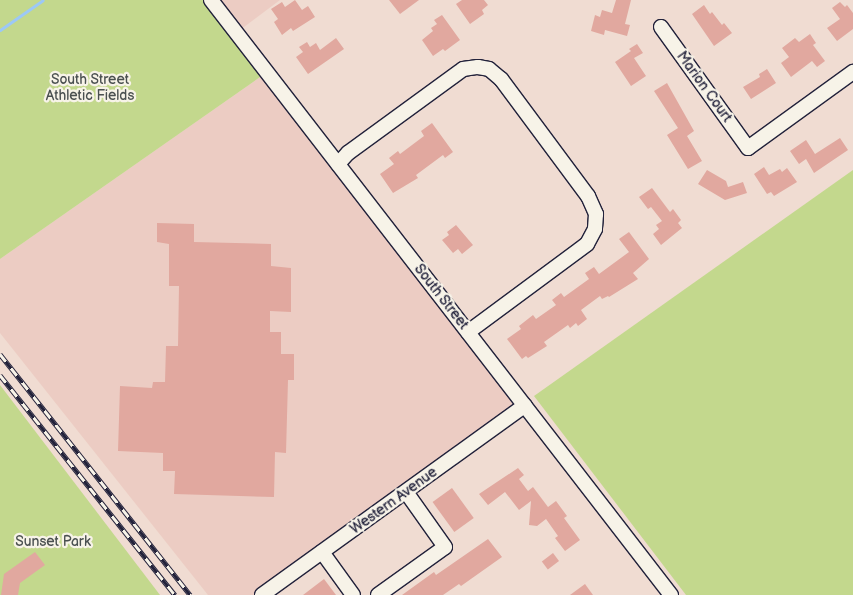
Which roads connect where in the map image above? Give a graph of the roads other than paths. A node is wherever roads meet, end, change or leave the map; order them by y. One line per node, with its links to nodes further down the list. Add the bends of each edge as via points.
1 (211, 0): 4 (street, South Street)
2 (661, 27): 3 (street, Marion Court, via 748,148)
3 (853, 72)
4 (338, 164): 5 (street, South Street); 5 (street, via 348,153 463,69 489,69 501,79 588,196 596,214 595,229 587,244)
5 (468, 332): 6 (street, South Street)
6 (525, 405): 7 (street, Western Avenue); 12 (street, South Street)
7 (406, 492): 8 (street, Western Avenue); 11 (street, via 445,547)
8 (322, 552): 9 (street, Western Avenue); 10 (street)
9 (262, 595)
10 (353, 595)
11 (378, 595)
12 (671, 595)

